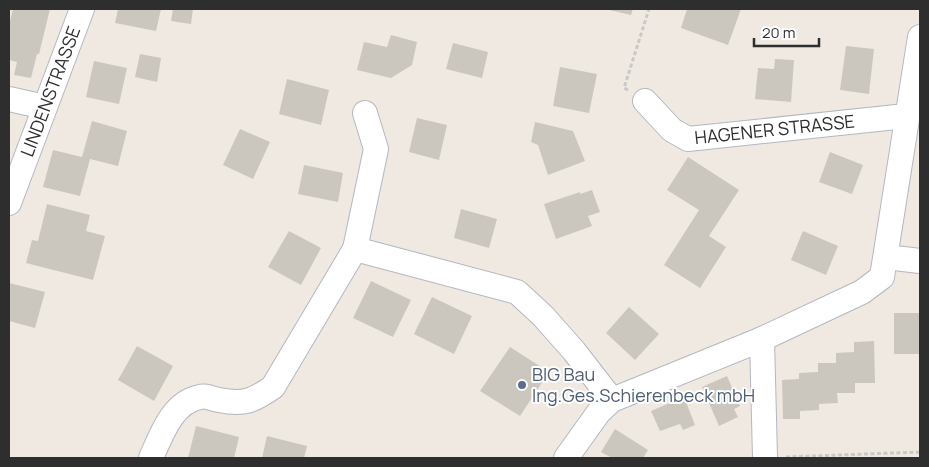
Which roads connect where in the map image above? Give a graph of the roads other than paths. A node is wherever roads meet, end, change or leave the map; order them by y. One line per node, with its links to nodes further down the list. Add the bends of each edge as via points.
1 (82, 9): 5 (street, LINDENSTRASSE)
2 (920, 36): 7 (street)
3 (9, 99): 5 (street)
4 (645, 101): 7 (street, HAGENER STRASSE, via 672,130 688,140)
5 (45, 107): 8 (street, LINDENSTRASSE)
6 (365, 113): 9 (street, via 376,150)
7 (906, 116): 10 (street)
8 (9, 203)
9 (354, 249): 13 (street, via 517,292 568,344); 14 (street, via 273,387 255,400 231,402 201,396 183,404 168,423)
10 (886, 257): 11 (street); 12 (street, via 882,276 862,292)
11 (920, 261)
12 (762, 339): 13 (street); 16 (street)
13 (612, 400): 15 (street, via 599,412)
14 (151, 458)
15 (566, 458)
16 (765, 458)

